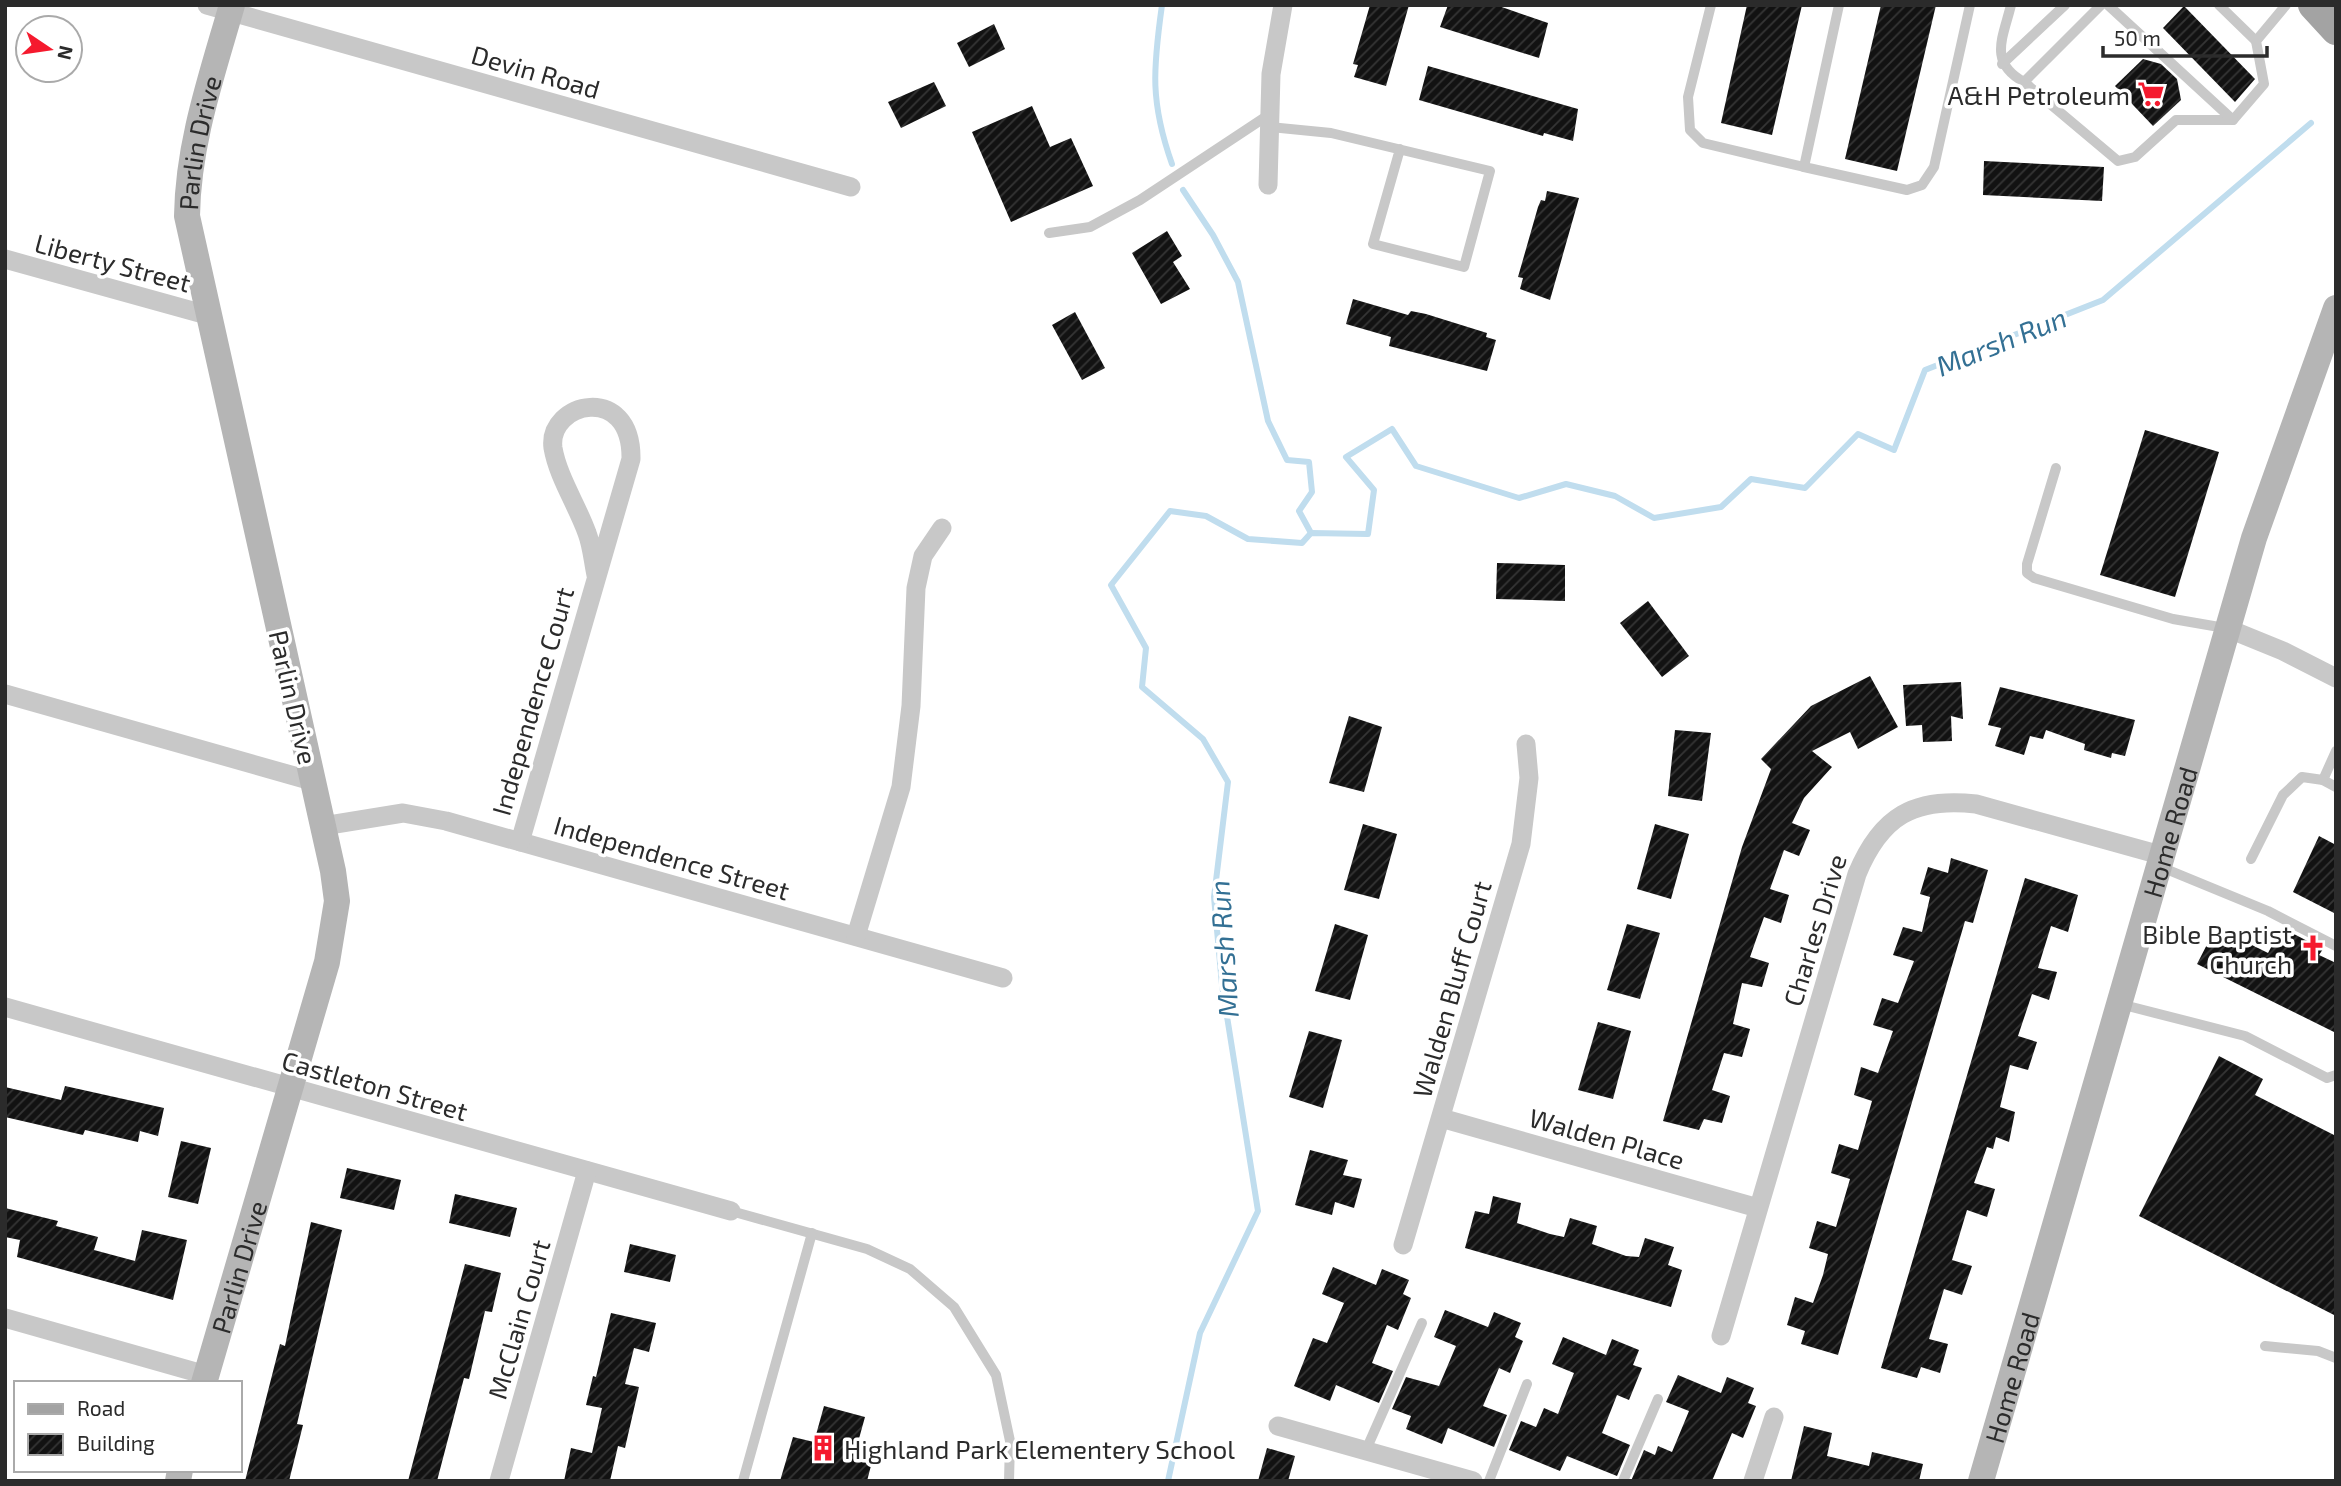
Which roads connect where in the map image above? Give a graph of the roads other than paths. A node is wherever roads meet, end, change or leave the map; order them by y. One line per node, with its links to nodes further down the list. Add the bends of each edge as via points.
1 (1283, 5): 18 (street, via 1271,74)
2 (1711, 5): 20 (lane, via 1689,97 1690,130 1703,143)
3 (1839, 5): 20 (lane)
4 (1970, 5): 20 (lane, via 1934,167 1922,185 1907,190)
5 (2011, 5): 15 (lane, via 2000,50)
6 (2066, 5): 15 (lane)
7 (2101, 5): 16 (lane)
8 (2108, 5): 17 (lane)
9 (2219, 5): 14 (lane)
10 (2286, 5): 14 (lane)
11 (2313, 5): 13 (main road)
12 (223, 7): 22 (street, Devin Road); 26 (street, Parlin Drive, via 188,178 187,216)
13 (2336, 30)
14 (2256, 41): 17 (lane, via 2264,84)
15 (2002, 64): 16 (lane)
16 (2024, 82): 17 (lane, via 2118,161 2135,157 2176,120)
17 (2232, 120)
18 (1270, 121): 19 (lane); 21 (street); 23 (lane, via 1090,227)
19 (1400, 149): 19 (lane, via 1490,171 1464,267 1373,244)
20 (1804, 167)
21 (1268, 185)
22 (851, 187)
23 (1049, 233)
24 (5, 260): 26 (street, Liberty Street)
25 (2336, 308): 30 (street, Home Road, via 2254,538)
26 (207, 315): 36 (street, Parlin Drive)
27 (2056, 468): 30 (lane, via 2027,573 2173,619)
28 (942, 528): 42 (street, via 923,556 916,588 911,706 901,787)
29 (596, 575): 29 (street, Independence Court, via 631,459 631,439 625,423 612,411 593,407 574,411 558,423 553,446 588,535); 39 (street, Independence Court)
30 (2229, 629): 31 (street); 41 (street, Home Road)
31 (2336, 678)
32 (5, 694): 36 (street)
33 (1526, 744): 49 (street, Walden Bluff Court, via 1529,778 1521,844)
34 (2336, 751): 35 (lane)
35 (2323, 780): 37 (lane); 40 (lane, via 2302,777 2290,785)
36 (313, 781): 38 (street, Parlin Drive)
37 (2336, 787)
38 (323, 826): 39 (street, Independence Street, via 403,813); 48 (street, Parlin Drive, via 337,901 335,929)
39 (520, 842): 42 (street, Independence Street)
40 (2251, 859)
41 (2162, 861): 43 (lane); 45 (street, Home Road); 51 (street, Charles Drive, via 1976,804 1952,801 1925,803 1881,829 1857,874)
42 (856, 936): 44 (street, Independence Street)
43 (2336, 946)
44 (1003, 978)
45 (2119, 1004): 47 (lane, via 2245,1036 2327,1078); 74 (street, Home Road)
46 (5, 1007): 48 (street, Castleton Street)
47 (2336, 1075)
48 (289, 1088): 50 (street, Castleton Street); 60 (street, Parlin Drive)
49 (1441, 1118): 51 (street, Walden Place); 54 (street, Walden Bluff Court)
50 (587, 1171): 52 (street, Castleton Street); 67 (street, McClain Court)
51 (1758, 1208): 57 (street, Charles Drive)
52 (731, 1211): 53 (lane)
53 (812, 1233): 68 (lane); 69 (lane, via 867,1249 910,1269 954,1307 996,1375 1010,1441)
54 (1403, 1245)
55 (5, 1318): 60 (street)
56 (1422, 1323): 65 (lane)
57 (1721, 1336)
58 (2265, 1346): 59 (lane)
59 (2336, 1357)
60 (205, 1379)
61 (1527, 1384): 71 (lane)
62 (1658, 1399): 72 (lane)
63 (1774, 1417): 73 (street)
64 (1278, 1426): 65 (street)
65 (1366, 1450): 66 (street)
66 (1404, 1471): 70 (street)
67 (499, 1481)
68 (743, 1481)
69 (1009, 1481)
70 (1473, 1481)
71 (1489, 1481)
72 (1623, 1481)
73 (1753, 1481)
74 (1981, 1481)

